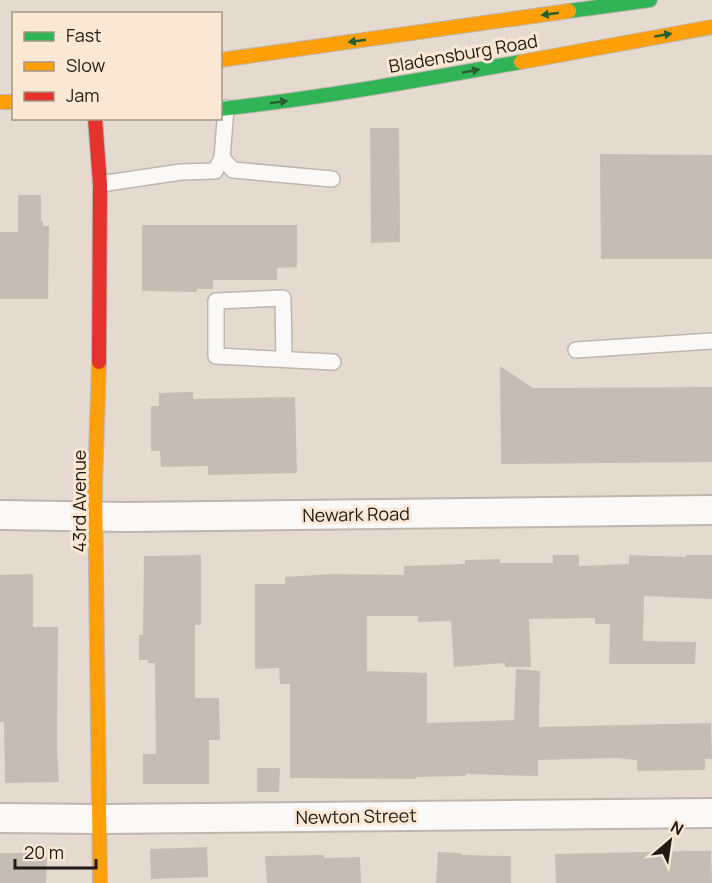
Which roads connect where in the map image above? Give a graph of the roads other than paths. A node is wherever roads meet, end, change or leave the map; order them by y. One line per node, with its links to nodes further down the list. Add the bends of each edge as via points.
1 (650, 0): 3 (main road, Bladensburg Road, one-way to 3)
2 (712, 27): 4 (main road, Bladensburg Road, one-way to 2, via 387,86)
3 (222, 60)
4 (223, 108): 6 (lane)
5 (95, 120): 8 (main road, 43rd Avenue)
6 (222, 158): 7 (lane, via 232,170); 8 (lane, via 215,171)
7 (332, 179)
8 (100, 184): 15 (main road, 43rd Avenue)
9 (712, 341): 10 (lane)
10 (576, 350)
11 (284, 359): 11 (lane, via 216,356 216,301 283,298); 12 (lane)
12 (333, 362)
13 (712, 510): 15 (street, Newark Road)
14 (0, 515): 15 (street, Newark Road)
15 (97, 517): 18 (main road, 43rd Avenue)
16 (712, 813): 18 (street, Newton Street)
17 (0, 818): 18 (street, Newton Street)
18 (100, 819): 19 (main road, 43rd Avenue)
19 (100, 883)

